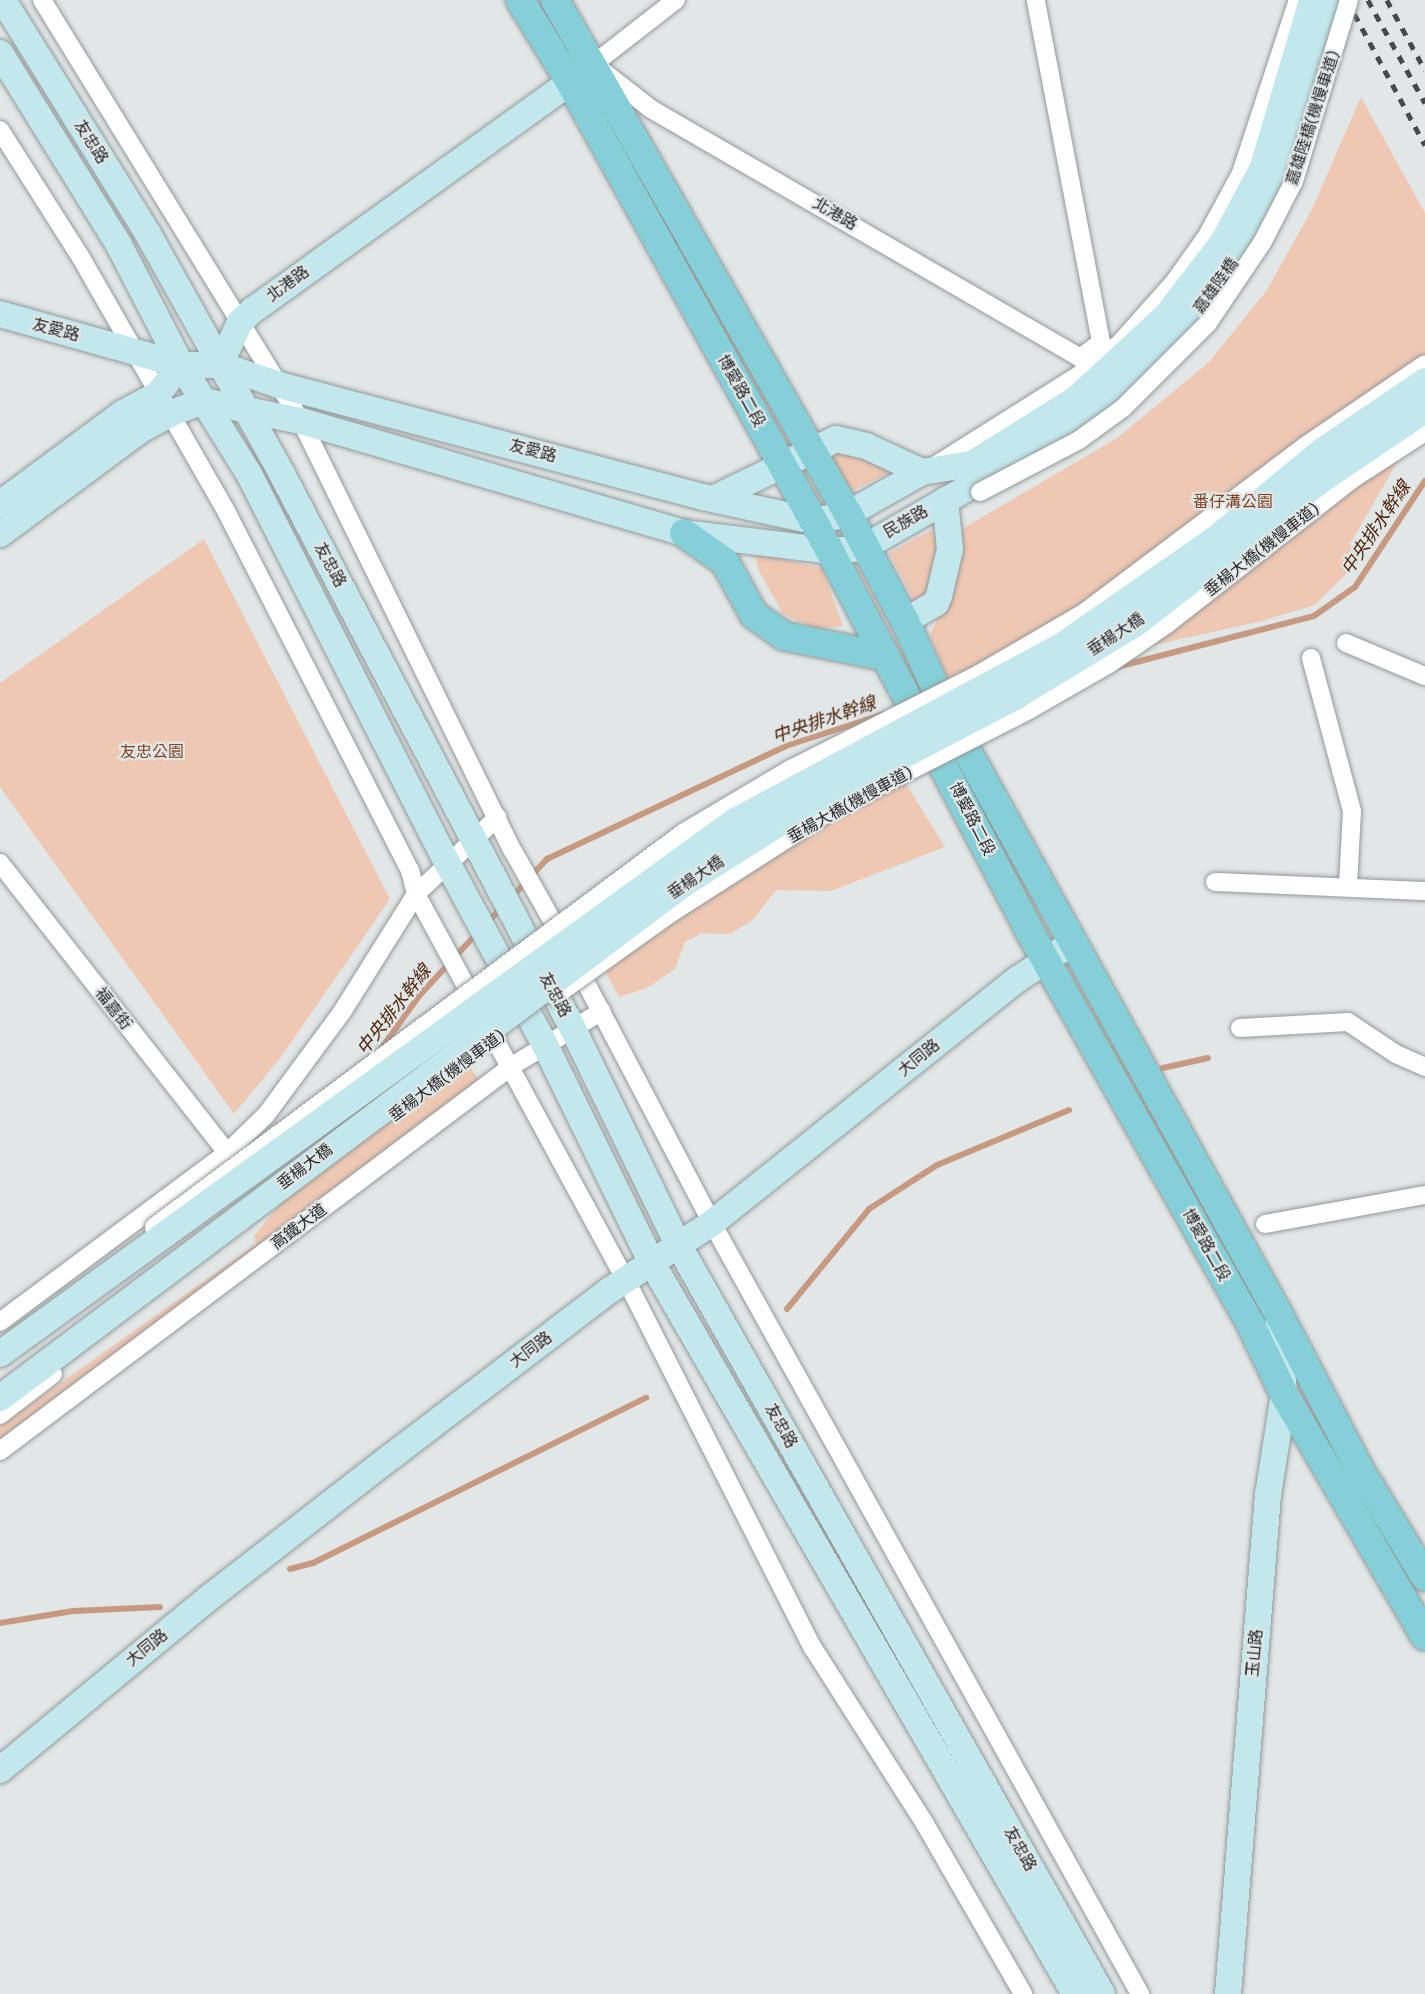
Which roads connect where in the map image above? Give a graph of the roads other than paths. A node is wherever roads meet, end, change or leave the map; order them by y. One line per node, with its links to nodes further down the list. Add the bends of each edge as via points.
1 (3, 0): 20 (street, 友忠路, via 148,234)
2 (42, 0): 16 (street, 友忠路)
3 (520, 0): 13 (main road, 博愛路二段)
4 (555, 0): 12 (main road, 博愛路二段)
5 (676, 0): 12 (street, 北港路)
6 (1036, 0): 12 (street, 北港路, via 1101,342 1080,358 651,109)
7 (1298, 0): 32 (street, via 1241,173 1207,236 1175,281 1120,343)
8 (1312, 0): 32 (street, 嘉雄陸橋, via 1263,167 1242,210 1202,273 1167,315 1103,378)
9 (1334, 0): 32 (street, 嘉雄陸橋, via 1274,188 1240,252 1212,293 1126,388 1077,425)
10 (1349, 0): 32 (street, 嘉雄陸橋(機慢車道), bridge, via 1294,181 1262,243 1208,323 1123,408 1079,440)
11 (0, 53): 19 (street, 友忠路, via 119,245)
12 (594, 64): 13 (street, 北港路); 29 (main road, 博愛路二段)
13 (570, 82): 16 (street, 北港路); 30 (main road, 博愛路二段)
14 (0, 130): 17 (street, via 80,256)
15 (0, 314): 17 (street, 友愛路)
16 (240, 322): 20 (street, 北港路); 22 (street, 友忠路)
17 (131, 349): 19 (street, 友愛路); 24 (street)
18 (1425, 364): 73 (street, bridge, via 1305,446 1085,612 978,674 791,769 683,833)
19 (182, 365): 20 (street); 23 (street, 友忠路); 24 (street)
20 (220, 365): 22 (street, 友愛路); 25 (street, 友忠路)
21 (1425, 381): 74 (street, 垂楊大橋, bridge, via 1322,451 1214,540 1060,647 735,821)
22 (279, 385): 27 (street, 友忠路); 33 (street, 友愛路)
23 (204, 401): 24 (street); 25 (street); 51 (street, 友忠路, via 253,481)
24 (164, 404): 35 (street, via 123,413); 39 (street, via 139,431); 55 (street, via 227,513 410,870)
25 (242, 406): 27 (street); 49 (street, 友忠路, via 283,476)
26 (1425, 410): 76 (street, 垂楊大橋, bridge, via 1320,481 1125,630 1015,697 806,807 685,883)
27 (301, 421): 38 (street); 48 (street, 友忠路)
28 (1425, 432): 77 (street, 垂楊大橋(機慢車道), bridge, via 1351,480 1167,624 1109,664 1029,710 829,812 668,915 513,1026)
29 (810, 450): 30 (street); 31 (street, via 836,439 866,446); 36 (main road, 博愛路二段)
30 (782, 464): 33 (street); 37 (main road, 博愛路二段)
31 (922, 472): 32 (street); 36 (street)
32 (973, 473): 34 (street, 民族路)
33 (713, 499): 37 (street, 友愛路)
34 (945, 500): 40 (street, 民族路); 42 (street, via 950,549 939,596 936,603)
35 (0, 504)
36 (848, 514): 37 (street, 友愛路); 40 (main road, 博愛路二段)
37 (813, 521): 41 (main road, 博愛路二段)
38 (684, 533): 41 (street); 44 (main road, via 724,562 754,615 784,636)
39 (0, 534)
40 (863, 548): 41 (street, 民族路); 42 (main road, 博愛路二段)
41 (830, 551): 44 (main road, 博愛路二段)
42 (905, 621): 47 (main road, 博愛路二段, bridge, via 934,687)
43 (1346, 644): 46 (street)
44 (882, 656): 47 (main road, 博愛路二段, bridge, via 904,692)
45 (1311, 658): 53 (street, via 1352,811)
46 (1425, 676)
47 (939, 725): 56 (main road, 博愛路二段); 57 (main road, 博愛路二段)
48 (498, 817): 49 (street); 58 (street, 友忠路)
49 (476, 842): 51 (street); 59 (street, 友忠路)
50 (0, 863): 64 (street, 福嘉街)
51 (448, 864): 55 (street); 61 (street, 友忠路)
52 (1215, 882): 53 (street)
53 (1348, 886): 54 (street)
54 (1425, 891)
55 (416, 894): 62 (street); 64 (street, via 342,1012 266,1115)
56 (1072, 943): 57 (street, 大同路); 71 (main road, 博愛路二段)
57 (1047, 959): 66 (street, 大同路); 75 (main road, 博愛路二段, via 1252,1328)
58 (602, 1011): 59 (street, 高鐵大道); 66 (street, 友忠路)
59 (572, 1027): 61 (street, 高鐵大道); 68 (street, 友忠路)
60 (1240, 1028): 63 (street, via 1348,1022 1396,1054)
61 (545, 1045): 62 (street, 高鐵大道); 69 (street, 友忠路)
62 (512, 1065): 70 (street, via 521,1092); 78 (street, 高鐵大道)
63 (1425, 1067)
64 (227, 1153): 72 (street)
65 (1425, 1195): 67 (street)
66 (712, 1223): 68 (street, 大同路); 85 (street, 友忠路)
67 (1265, 1224)
68 (679, 1246): 69 (street, 大同路); 84 (street, 友忠路)
69 (653, 1265): 70 (street, 大同路); 83 (street, 友忠路)
70 (626, 1280): 81 (street, 大同路, via 228,1583); 82 (street, via 813,1648 925,1824)
71 (1278, 1313): 75 (street, 玉山路); 79 (main road, 博愛路二段, via 1360,1470)
72 (0, 1322)
73 (0, 1340)
74 (0, 1354)
75 (1284, 1394): 80 (main road, 博愛路二段); 86 (street, 玉山路, via 1268,1495)
76 (0, 1398)
77 (0, 1415)
78 (0, 1451)
79 (1425, 1577)
80 (1425, 1636)
81 (0, 1770)
82 (1023, 1994)
83 (1075, 1994)
84 (1102, 1994)
85 (1140, 1994)
86 (1228, 1994)

